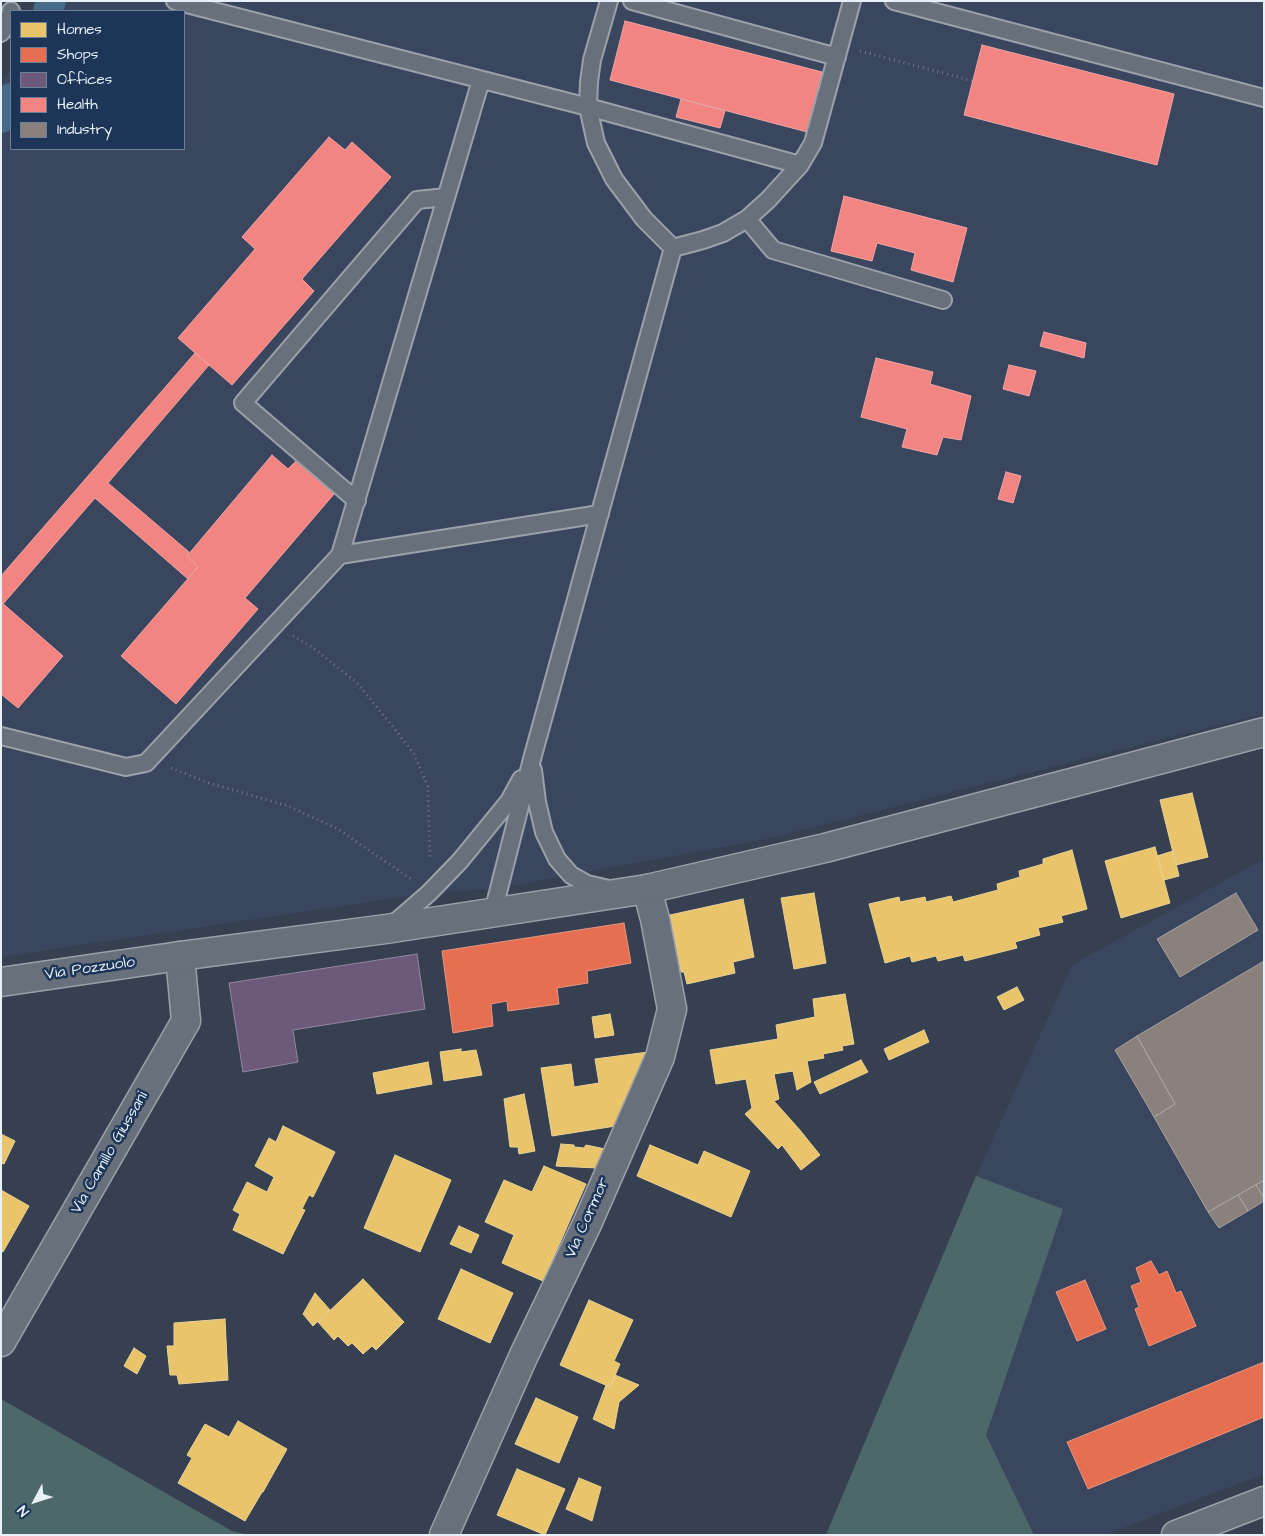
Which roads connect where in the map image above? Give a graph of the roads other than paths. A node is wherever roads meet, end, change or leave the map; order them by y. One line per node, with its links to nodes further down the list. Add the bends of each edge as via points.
1 (175, 1): 9 (lane)
2 (610, 1): 11 (lane, via 592,60)
3 (632, 1): 8 (lane)
4 (852, 1): 8 (lane)
5 (894, 1): 10 (lane)
6 (10, 15): 7 (lane)
7 (1, 32)
8 (838, 52): 12 (lane, via 813,142)
9 (481, 80): 11 (lane); 13 (lane)
10 (1264, 98)
11 (588, 107): 12 (lane); 15 (lane, via 596,143 614,179 644,219)
12 (800, 165): 14 (lane)
13 (446, 197): 17 (lane); 17 (lane, via 417,200 243,403)
14 (747, 219): 15 (lane, via 723,233); 16 (lane, via 773,250)
15 (673, 248): 18 (lane)
16 (943, 300)
17 (357, 501): 19 (lane)
18 (600, 514): 19 (lane); 22 (lane)
19 (340, 555): 21 (lane, via 146,763 126,767)
20 (1264, 732): 23 (main road, Via Pozzuolo, via 824,848)
21 (1, 736)
22 (532, 759): 23 (lane, via 544,832 557,859 571,875 587,884 608,889); 24 (lane); 25 (lane, via 509,801 488,829 429,893)
23 (647, 889): 24 (main road, Via Pozzuolo); 30 (main road, Via Cormor, via 672,1009 660,1057)
24 (493, 912): 25 (main road, Via Pozzuolo)
25 (386, 930): 26 (main road, Via Pozzuolo)
26 (180, 956): 27 (main road, Via Pozzuolo); 28 (main road, Via Camillo Giussani, via 186,1021)
27 (1, 982)
28 (1, 1342)
29 (1264, 1501): 31 (main road)
30 (444, 1535)
31 (1176, 1535)

